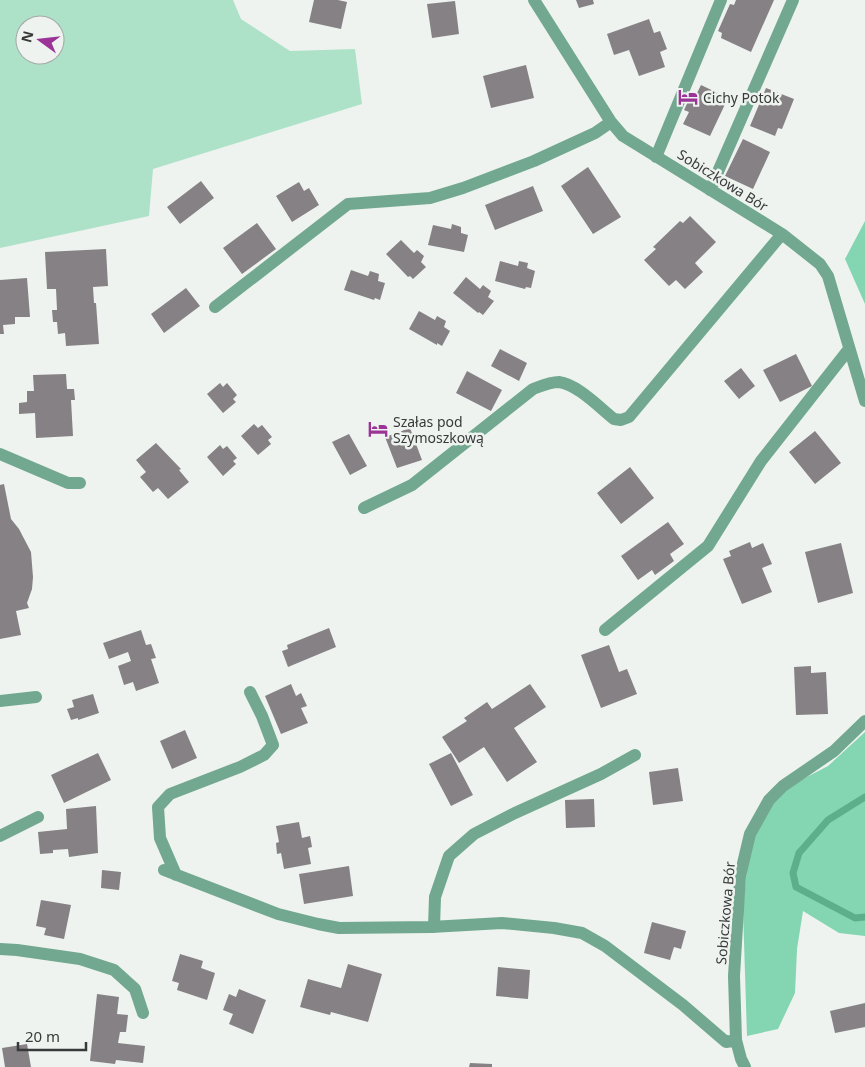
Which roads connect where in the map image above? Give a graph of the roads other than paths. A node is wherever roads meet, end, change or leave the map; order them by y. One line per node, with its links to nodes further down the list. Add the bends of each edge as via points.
1 (534, 0): 4 (street, Sobiczkowa Bór)
2 (721, 0): 5 (street)
3 (793, 0): 6 (street)
4 (611, 122): 5 (street, Sobiczkowa Bór, via 623,136); 8 (street, via 543,157 463,188 430,198 348,204)
5 (656, 157): 6 (street, Sobiczkowa Bór)
6 (710, 190): 7 (street, Sobiczkowa Bór)
7 (782, 234): 9 (street, Sobiczkowa Bór, via 820,264 828,276); 13 (street, via 629,417 614,419 574,388 560,382 544,384 533,389 412,485)
8 (215, 307)
9 (849, 349): 10 (street, Sobiczkowa Bór); 14 (street, via 761,461 708,546)
10 (865, 401)
11 (0, 454): 12 (street, via 68,483)
12 (80, 483)
13 (364, 508)
14 (605, 630)
15 (250, 692): 22 (street, via 273,745 264,755 240,767 170,794 158,807 160,838 170,873 278,914 318,924 358,929)
16 (36, 698): 17 (street)
17 (0, 701)
18 (865, 721): 25 (street, Sobiczkowa Bór, via 834,751 782,786 769,800 750,834 740,876 734,976)
19 (635, 755): 22 (street, via 474,834 449,856 435,897)
20 (38, 817): 21 (street)
21 (0, 836)
22 (434, 927): 25 (street, via 502,923 582,933 605,946 683,1005 726,1042)
23 (0, 949): 24 (street, via 80,959 114,970 134,989)
24 (144, 1013)
25 (736, 1040): 26 (street, Sobiczkowa Bór)
26 (745, 1067)

